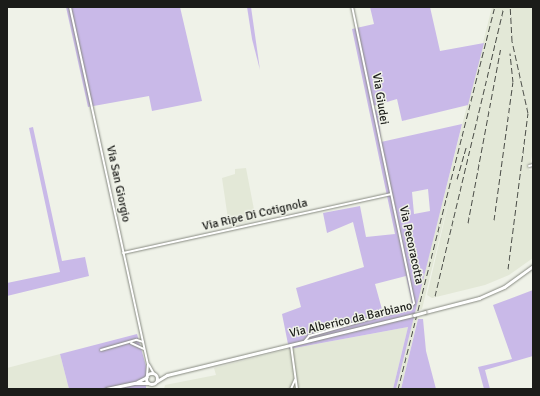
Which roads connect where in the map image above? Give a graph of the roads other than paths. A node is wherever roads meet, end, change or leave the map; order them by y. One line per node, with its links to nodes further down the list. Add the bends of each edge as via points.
1 (70, 7): 6 (street, Via San Giorgio)
2 (352, 7): 5 (street, Via Giudei)
3 (533, 165): 4 (street)
4 (529, 166)
5 (391, 194): 6 (street, Via Ripe Di Cotignola); 10 (street, Via Pecoracotta, via 413,306 309,336)
6 (123, 253): 8 (street, Via San Giorgio)
7 (533, 266): 10 (main road, Via Alberico da Barbiano, bridge, via 520,277 485,295)
8 (142, 334): 9 (street); 11 (street, Via San Giorgio)
9 (137, 340): 11 (street); 12 (street)
10 (305, 341): 13 (main road, Via Alberico da Barbiano)
11 (143, 342): 14 (street); 16 (street, Via San Giorgio)
12 (130, 343): 14 (street); 15 (street)
13 (290, 344): 19 (main road, Via Alberico da Barbiano); 21 (street)
14 (139, 345): 16 (street)
15 (102, 350)
16 (145, 350): 17 (street, Via San Giorgio)
17 (148, 364): 18 (street, Via San Giorgio); 20 (street, Via San Giorgio)
18 (155, 374): 19 (main road, Via Alberico da Barbiano); 20 (main road, Via Alberico da Barbiano); 22 (main road)
19 (167, 375): 22 (main road, Via Alberico da Barbiano)
20 (147, 377): 23 (main road, Via Alberico da Barbiano); 24 (main road)
21 (296, 379): 28 (street); 29 (street)
22 (157, 382): 24 (main road, Via Alberico da Barbiano); 27 (main road)
23 (135, 383): 24 (main road, Via Alberico da Barbiano); 25 (main road)
24 (149, 384): 26 (main road)
25 (106, 389)
26 (152, 389)
27 (156, 389)
28 (291, 389)
29 (297, 389)

